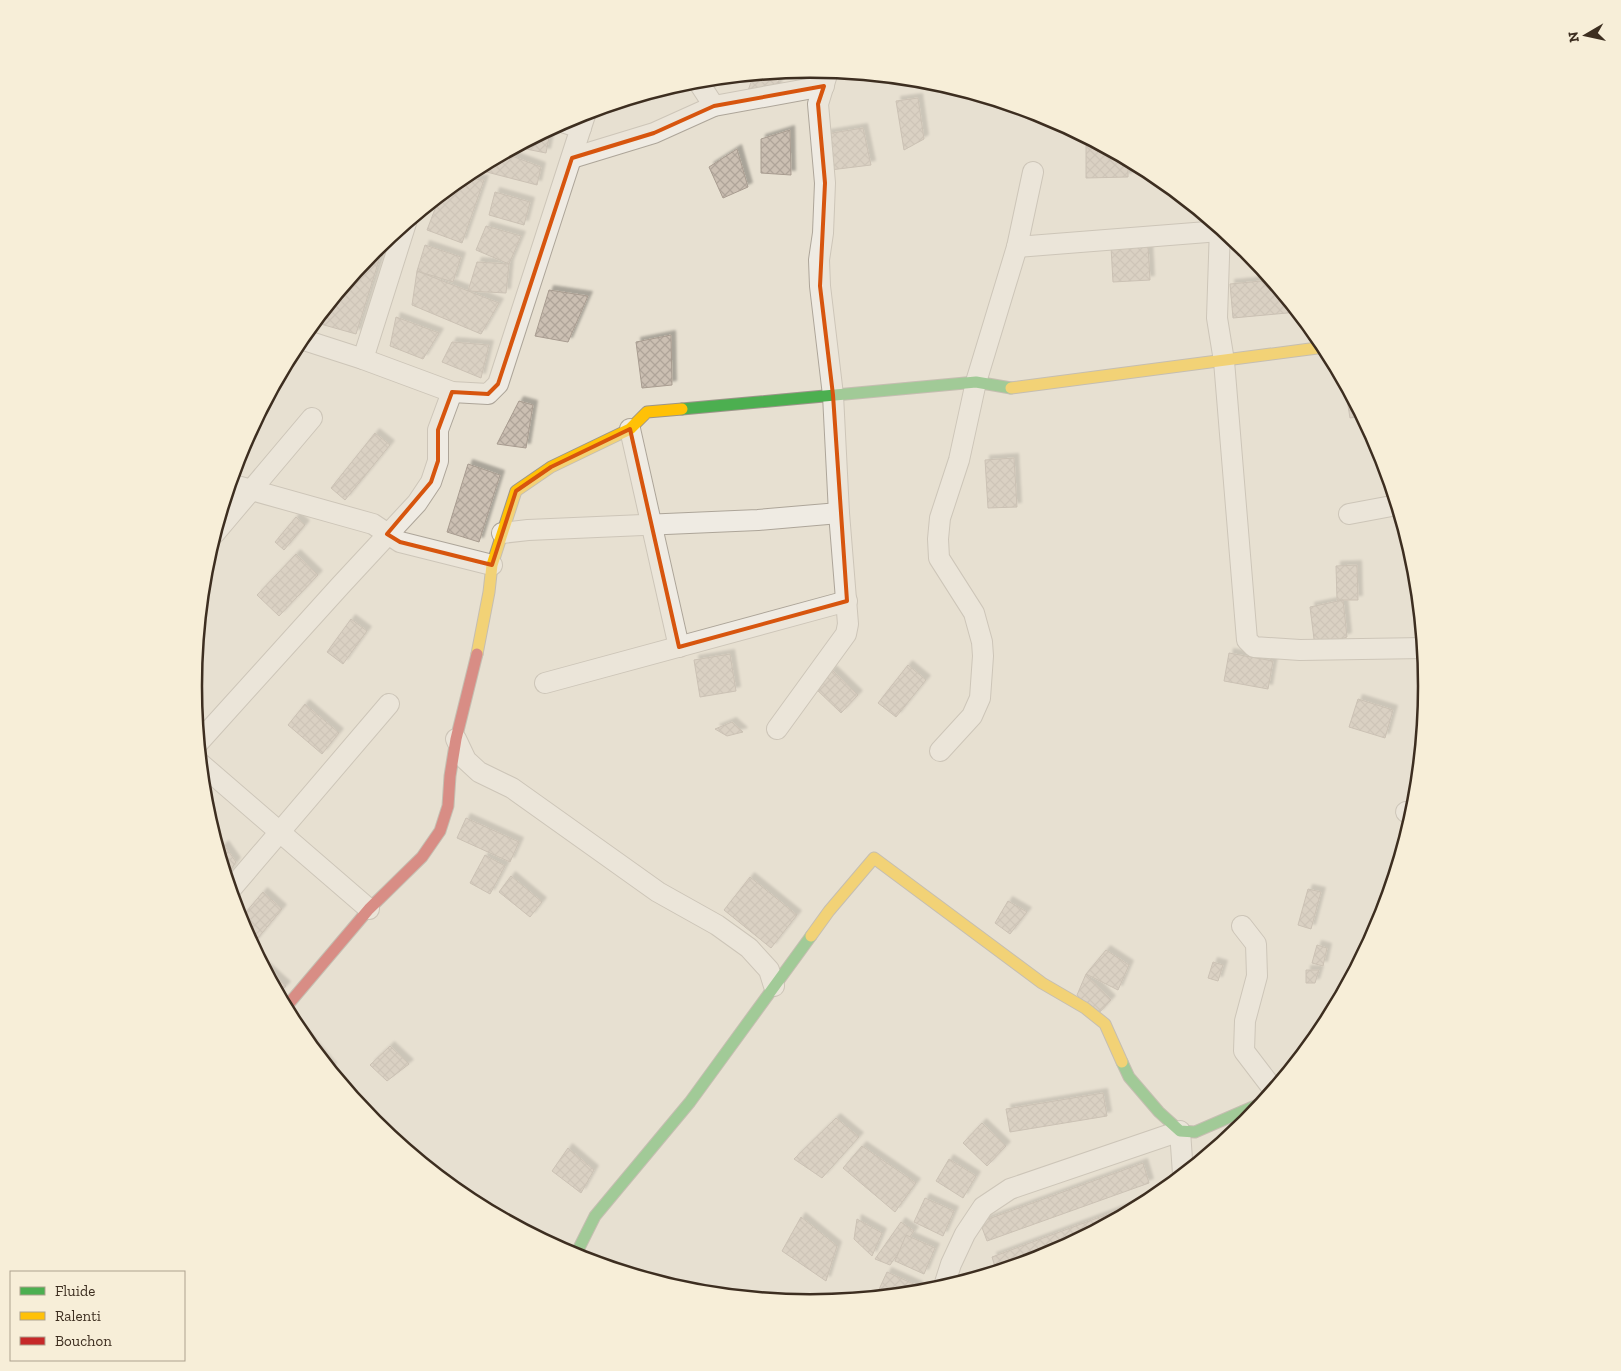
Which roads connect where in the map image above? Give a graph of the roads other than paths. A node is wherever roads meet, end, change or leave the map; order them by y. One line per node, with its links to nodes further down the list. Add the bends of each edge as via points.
1 (825, 78): 4 (street)
2 (826, 78): 18 (street, via 818,104 825,183 819,260)
3 (702, 87): 4 (street)
4 (714, 106): 6 (street, via 654,133)
5 (576, 125): 6 (street)
6 (572, 158): 17 (street, via 498,384 488,394)
7 (1033, 172): 11 (street)
8 (1214, 231): 11 (street)
9 (402, 236): 14 (street)
10 (1220, 236): 15 (street, via 1217,318)
11 (1017, 247): 16 (street)
12 (309, 342): 14 (street)
13 (1316, 348): 15 (street)
14 (362, 359): 17 (street)
15 (1224, 361): 16 (street, via 1011,388); 33 (street, via 1247,640 1254,647 1300,650)
16 (976, 382): 18 (street); 39 (street, via 958,460 940,518 938,539 939,558 974,613 982,642 980,698 972,716)
17 (452, 392): 29 (street, via 438,430 438,461 431,482 417,503)
18 (834, 395): 20 (street, via 647,412); 24 (street)
19 (312, 418): 22 (street)
20 (630, 428): 27 (street); 28 (street, via 551,467 523,485 516,491)
21 (237, 486): 22 (street)
22 (251, 490): 26 (street); 29 (street, via 373,524)
23 (1391, 506): 25 (street)
24 (839, 513): 27 (street); 31 (street)
25 (1349, 514)
26 (225, 521)
27 (652, 526): 28 (street); 32 (street)
28 (502, 533): 30 (street)
29 (387, 534): 30 (street, via 400,542); 37 (street)
30 (492, 566): 38 (street, via 481,636)
31 (847, 600): 32 (street); 36 (street, via 846,634)
32 (679, 648): 34 (street)
33 (1417, 648)
34 (545, 683)
35 (389, 704): 41 (street)
36 (777, 729)
37 (205, 735)
38 (456, 739): 43 (street, via 448,806 440,831 422,857); 45 (street, via 466,760 479,772 512,788 658,892 717,925 749,948 769,970)
39 (940, 751)
40 (209, 770): 41 (street)
41 (281, 832): 42 (street); 43 (street)
42 (236, 883)
43 (370, 909): 46 (street)
44 (1242, 926): 47 (street, via 1256,944 1257,976 1245,1021 1244,1051)
45 (774, 986): 49 (street, via 829,911 874,858 1042,984 1085,1008 1105,1024 1129,1077); 51 (street, via 690,1102 595,1216)
46 (291, 1001)
47 (1269, 1084)
48 (1244, 1111): 49 (street, via 1195,1132)
49 (1180, 1131): 50 (street); 52 (street, via 1010,1189 983,1207 965,1234)
50 (1182, 1167)
51 (579, 1247)
52 (947, 1278)

